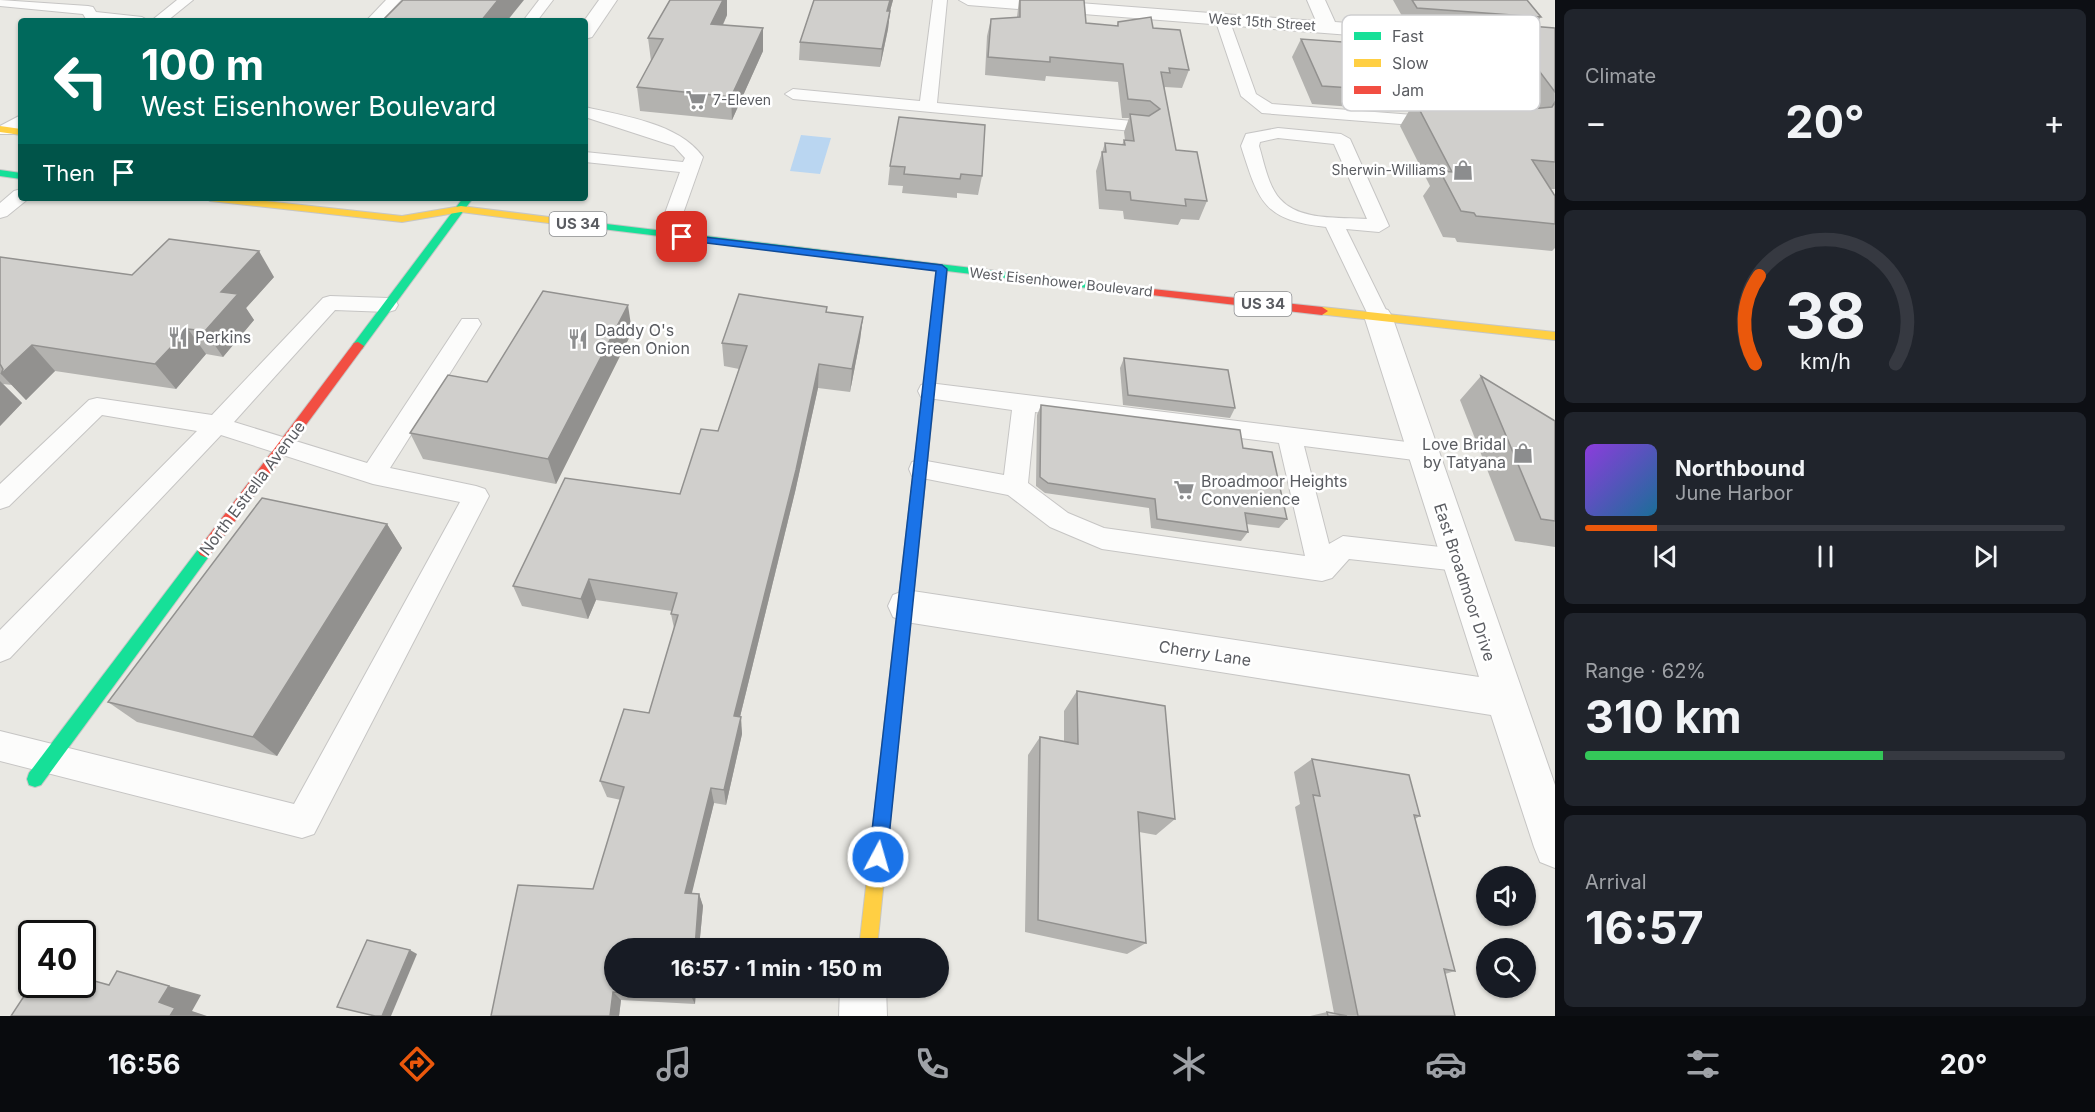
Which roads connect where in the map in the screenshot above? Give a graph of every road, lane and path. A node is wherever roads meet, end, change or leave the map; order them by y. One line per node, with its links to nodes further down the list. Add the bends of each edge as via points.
1 (186, 0): 10 (lane)
2 (394, 0): 11 (lane)
3 (546, 0): 12 (lane)
4 (608, 0): 16 (street)
5 (940, 0): 20 (lane)
6 (968, 0): 13 (street, West 15th Street)
7 (1316, 0): 14 (street)
8 (0, 2): 9 (lane, via 88,10 92,16)
9 (112, 18)
10 (162, 18)
11 (376, 18)
12 (532, 18)
13 (1222, 19): 14 (street, West 15th Street); 22 (lane, via 1249,96 1268,109)
14 (1328, 27): 15 (street, West 15th Street)
15 (1342, 28)
16 (588, 29)
17 (1540, 44): 18 (street, West 15th Street)
18 (1555, 45)
19 (794, 94): 20 (lane)
20 (928, 107): 23 (lane)
21 (588, 118): 25 (lane, via 649,129 680,142 694,157)
22 (1455, 123)
23 (1143, 127)
24 (588, 157): 25 (lane)
25 (691, 168): 33 (lane)
26 (0, 173): 27 (main road)
27 (18, 176)
28 (18, 197): 31 (lane)
29 (237, 201): 30 (main road, West Eisenhower Boulevard / US 34, via 402,219)
30 (464, 204): 33 (main road, West Eisenhower Boulevard / US 34); 35 (main road, North Estrella Avenue)
31 (0, 212)
32 (1333, 222): 32 (lane, via 1299,219 1273,205 1265,194 1250,146 1252,138 1278,133 1341,139 1379,226); 36 (lane)
33 (668, 235): 34 (main road, West Eisenhower Boulevard / US 34)
34 (942, 269): 36 (main road, West Eisenhower Boulevard / US 34); 39 (main road)
35 (388, 305): 41 (lane, via 330,303); 43 (main road, North Estrella Avenue)
36 (1378, 316): 38 (main road, West Eisenhower Boulevard / US 34); 44 (street, East Broadmoor Drive)
37 (470, 324): 46 (lane)
38 (1555, 336)
39 (929, 391): 40 (lane); 45 (main road)
40 (1024, 402): 42 (lane); 47 (lane)
41 (217, 424): 43 (lane); 48 (lane, via 97,406); 52 (lane)
42 (1289, 435): 44 (lane); 50 (lane)
43 (283, 447): 46 (lane); 55 (main road, North Estrella Avenue)
44 (1422, 452): 49 (street, East Broadmoor Drive)
45 (921, 469): 47 (lane); 51 (main road)
46 (373, 474): 55 (lane, via 476,496 302,822)
47 (1015, 487): 50 (lane, via 1059,520 1102,538)
48 (0, 499)
49 (1458, 560): 50 (lane, via 1343,547); 53 (street, East Broadmoor Drive)
50 (1322, 570)
51 (906, 606): 53 (street, Cherry Lane); 57 (main road)
52 (0, 649)
53 (1504, 699): 56 (street, East Broadmoor Drive)
54 (0, 746): 55 (lane)
55 (43, 768)
56 (1555, 847)
57 (869, 938)
58 (863, 998): 59 (street)
59 (863, 1016)

